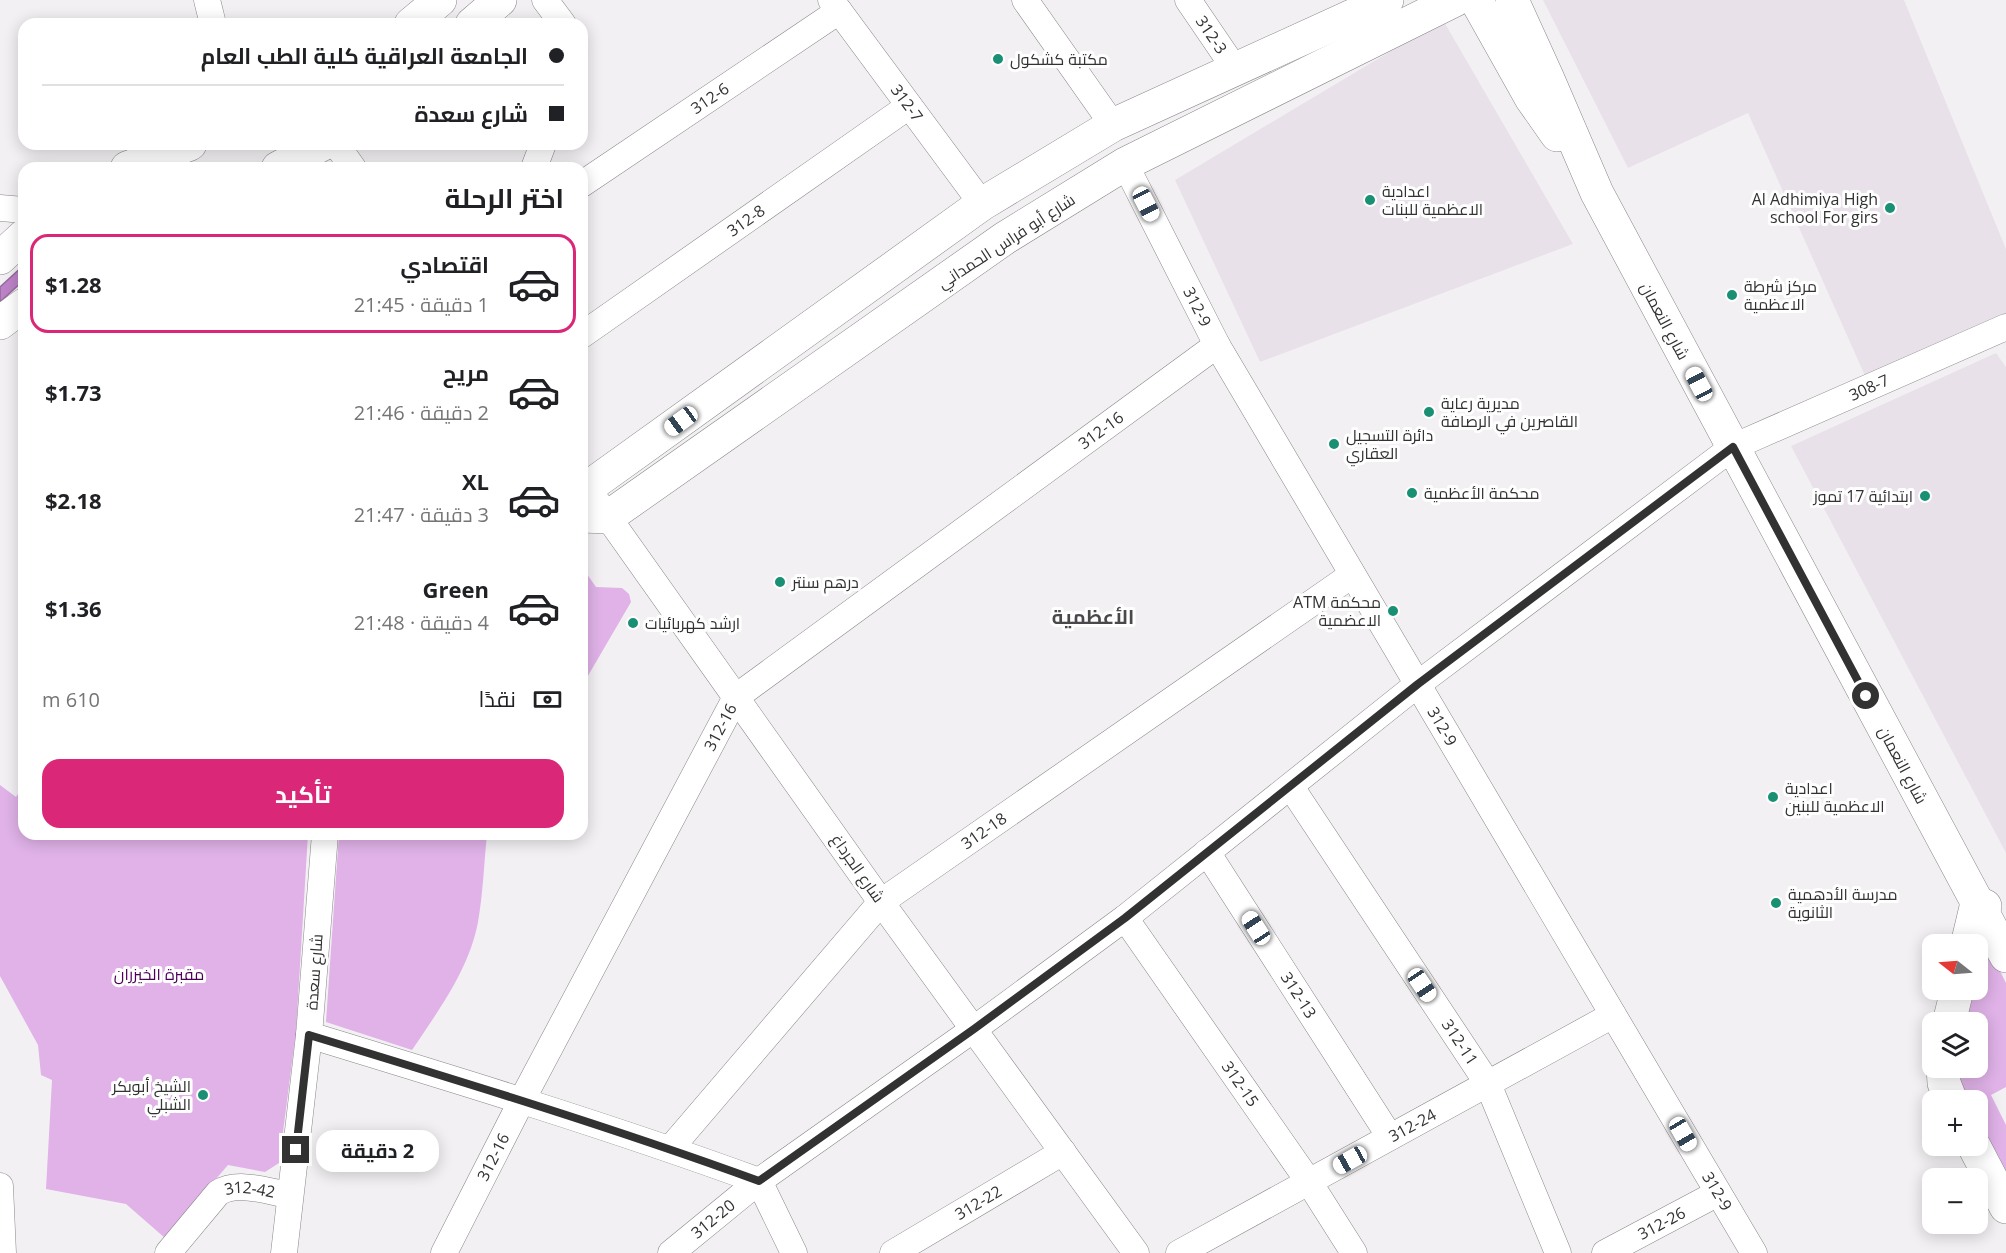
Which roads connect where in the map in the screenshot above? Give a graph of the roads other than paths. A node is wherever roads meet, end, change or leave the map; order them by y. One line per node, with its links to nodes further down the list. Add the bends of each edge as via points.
1 (207, 0): 12 (street)
2 (440, 0): 13 (street)
3 (500, 0): 14 (street)
4 (545, 0): 15 (street)
5 (1025, 0): 18 (street)
6 (1188, 0): 16 (street, 312-3)
7 (1455, 0): 21 (street, شارع أبو فراس الحمداني)
8 (1476, 0): 23 (street, شارع النعمان, via 1531,98)
9 (1512, 0): 23 (street, شارع النعمان)
10 (1367, 4): 16 (street)
11 (835, 5): 17 (street, 312-7); 22 (street, 312-6)
12 (212, 18)
13 (418, 18)
14 (479, 18)
15 (558, 18)
16 (1235, 69): 18 (street)
17 (909, 106): 24 (street, 312-7); 33 (street, 312-8)
18 (1113, 125): 24 (street)
19 (174, 150): 20 (street)
20 (143, 162)
21 (1125, 164): 27 (street, شارع أبو فراس الحمداني); 34 (street, 312-9)
22 (588, 179)
23 (1597, 194): 35 (street, شارع النعمان)
24 (982, 204): 27 (street); 36 (street)
25 (0, 208): 26 (street)
26 (18, 210)
27 (1005, 238): 37 (street, شارع أبو فراس الحمداني)
28 (18, 242): 29 (street)
29 (0, 258)
30 (18, 309): 31 (street)
31 (0, 323)
32 (2006, 327): 35 (street, 308-7)
33 (588, 331)
34 (1217, 345): 39 (street, 312-9); 41 (street, 312-16)
35 (1733, 447): 40 (street, 312-20); 46 (street, شارع النعمان)
36 (588, 503)
37 (588, 503)
38 (588, 505): 41 (street, شارع الجرداغ)
39 (1352, 575): 40 (street, 312-9); 45 (street, 312-18)
40 (1418, 684): 42 (street, 312-20); 50 (street, 312-9)
41 (736, 697): 45 (street, شارع الجرداغ); 54 (street, 312-16)
42 (1291, 787): 44 (street, 312-20); 53 (street, 312-11)
43 (324, 840): 52 (street, شارع سعدة)
44 (1207, 852): 47 (street, 312-20); 55 (street, 312-13)
45 (881, 902): 51 (street, شارع الجرداغ); 56 (street, 312-18)
46 (1991, 909): 48 (street); 49 (street, شارع النعمان)
47 (1125, 918): 51 (street, 312-20); 60 (street, 312-15)
48 (1974, 934)
49 (2006, 956)
50 (1614, 1015): 53 (street, 312-24); 62 (street, 312-9)
51 (974, 1029): 57 (street, شارع الجرداغ); 59 (street, 312-20)
52 (309, 1035): 54 (street); 63 (street, شارع سعدة)
53 (1488, 1084): 55 (street, 312-24); 75 (street, 312-11)
54 (522, 1100): 56 (street); 68 (street, 312-16)
55 (1390, 1137): 60 (street, 312-24)
56 (670, 1149): 59 (street)
57 (1063, 1152): 71 (street, 312-22); 72 (street, شارع الجرداغ)
58 (1979, 1156): 64 (street)
59 (759, 1181): 69 (street, 312-20); 70 (street)
60 (1309, 1182): 73 (street, 312-24); 74 (street, 312-15)
61 (0, 1186): 65 (street)
62 (1718, 1193): 76 (street, 312-26); 77 (street, 312-9)
63 (290, 1195): 66 (street, 312-42, via 225,1188); 67 (street, شارع سعدة)
64 (2006, 1207)
65 (3, 1253)
66 (168, 1253)
67 (284, 1253)
68 (444, 1253)
69 (671, 1253)
70 (794, 1253)
71 (893, 1253)
72 (1136, 1253)
73 (1179, 1253)
74 (1354, 1253)
75 (1558, 1253)
76 (1605, 1253)
77 (1754, 1253)

